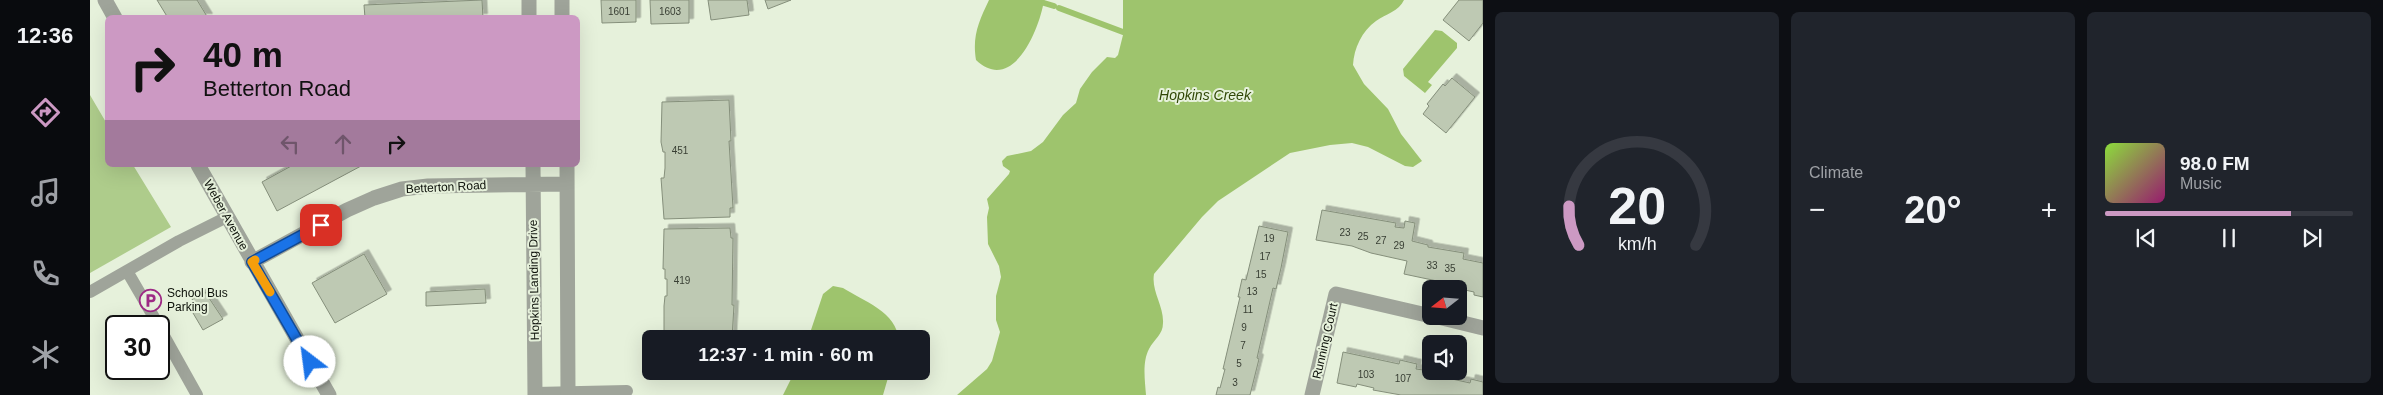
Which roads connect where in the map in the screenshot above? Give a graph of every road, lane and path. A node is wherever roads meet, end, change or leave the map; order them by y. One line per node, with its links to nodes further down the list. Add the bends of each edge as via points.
1 (106, 0): 4 (street)
2 (529, 0): 5 (street)
3 (562, 0): 6 (street)
4 (114, 15)
5 (529, 15)
6 (562, 15)
7 (199, 167): 12 (street, Weber Avenue)
8 (533, 167): 10 (street, Hopkins Landing Drive)
9 (567, 167): 11 (street)
10 (533, 184): 11 (street, Betterton Road); 13 (street, Betterton Road, via 402,189 347,210); 22 (street, Hopkins Landing Drive)
11 (567, 184): 23 (street)
12 (227, 217): 13 (street, Weber Avenue); 14 (lane)
13 (252, 262): 25 (street, Weber Avenue)
14 (127, 271): 15 (lane); 17 (lane)
15 (90, 292)
16 (1422, 314): 26 (street, Running Court, via 1336,294)
17 (153, 315)
18 (1468, 324): 19 (street, Running Court)
19 (1483, 328)
20 (170, 346): 24 (lane)
21 (627, 391): 23 (lane)
22 (535, 394): 23 (lane)
23 (568, 394)
24 (197, 395)
25 (329, 395)
26 (1312, 395)

